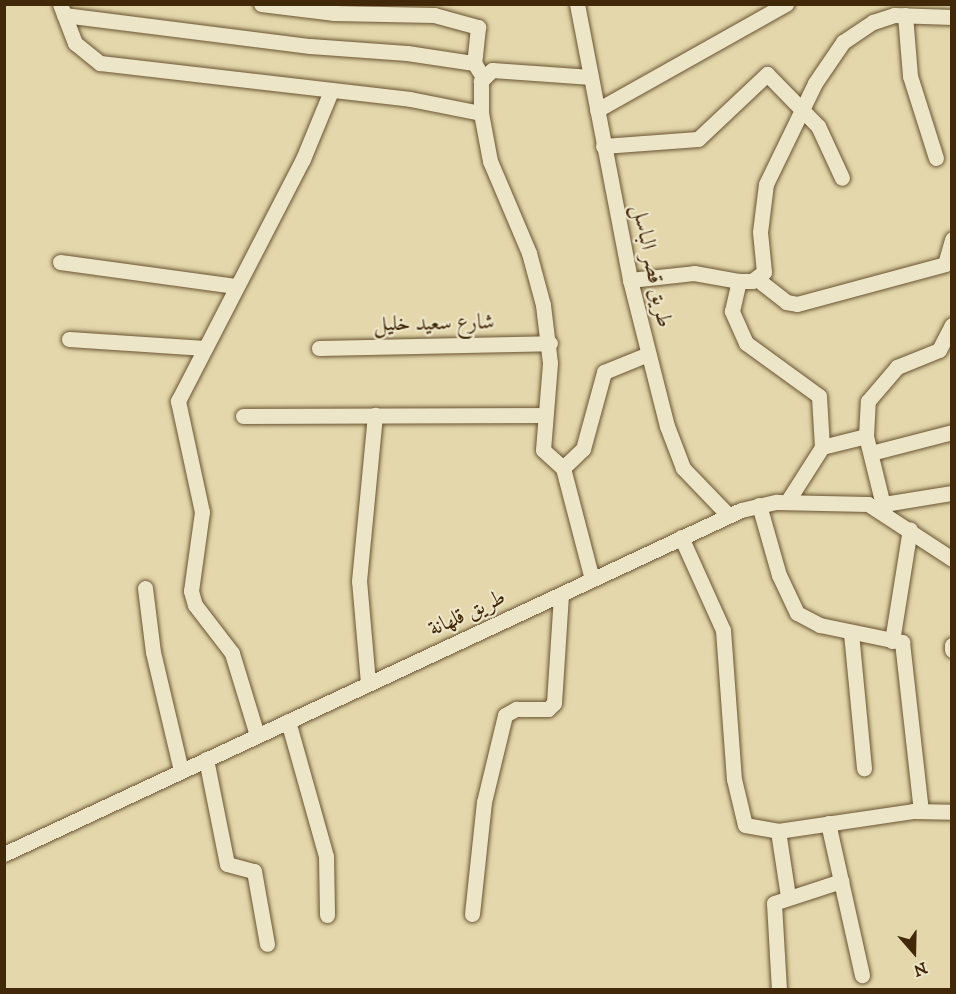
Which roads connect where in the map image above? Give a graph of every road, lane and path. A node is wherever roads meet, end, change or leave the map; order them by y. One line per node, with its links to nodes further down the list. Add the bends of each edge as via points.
1 (261, 4): 5 (street, via 334,13)
2 (786, 4): 13 (street)
3 (580, 5): 10 (street, طريق قصر الباسل)
4 (62, 10): 8 (street); 11 (street, via 75,43 100,63)
5 (436, 10): 8 (street, via 478,27)
6 (904, 15): 7 (street); 12 (street, via 873,22 843,42); 16 (street, via 910,76)
7 (951, 17)
8 (474, 63): 9 (street)
9 (483, 77): 10 (street, via 500,69); 14 (street)
10 (591, 77): 13 (street, طريق قصر الباسل)
11 (331, 91): 14 (street); 23 (street, via 303,159)
12 (802, 108): 15 (street, via 767,74 698,139); 17 (street, via 825,137); 20 (street, via 766,184 760,232 765,262)
13 (597, 110): 15 (street, طريق قصر الباسل)
14 (481, 113): 26 (street, via 494,172 529,253)
15 (603, 146): 21 (street, طريق قصر الباسل)
16 (936, 158)
17 (842, 178)
18 (951, 239): 20 (street, via 948,263 797,304 786,302)
19 (60, 262): 23 (street)
20 (757, 279): 22 (street)
21 (630, 280): 22 (street, via 694,273); 29 (street, طريق قصر الباسل)
22 (739, 281): 35 (street, via 732,305 737,331 762,358 817,391)
23 (235, 286): 27 (street)
24 (951, 325): 34 (street, via 939,350 897,367 868,401)
25 (69, 339): 27 (street)
26 (550, 343): 28 (street, شارع سعيد خليل); 30 (street)
27 (205, 348): 55 (street, via 177,406 202,512 191,591 195,604 232,653)
28 (319, 348)
29 (648, 354): 37 (street, via 604,372 582,449); 42 (street, طريق قصر الباسل, via 673,448 696,486)
30 (545, 415): 32 (street); 37 (street, via 543,450)
31 (243, 416): 32 (street)
32 (375, 416): 53 (street, via 359,581)
33 (951, 432): 36 (street)
34 (866, 436): 35 (street); 36 (street)
35 (822, 447): 39 (street)
36 (871, 453): 41 (street)
37 (563, 468): 46 (street)
38 (951, 493): 41 (street)
39 (787, 502): 40 (street, طريق قلهانة); 41 (street, طريق قلهانة, via 854,502)
40 (759, 505): 42 (street, طريق قلهانة); 49 (street, via 779,575 797,613)
41 (885, 509): 43 (street, طريق قلهانة)
42 (729, 516): 44 (street, طريق قلهانة)
43 (910, 529): 45 (street, طريق قلهانة); 50 (street)
44 (681, 537): 46 (street, طريق قلهانة); 62 (street, via 723,630 738,811 750,829)
45 (951, 559)
46 (592, 579): 48 (street, طريق قلهانة)
47 (145, 588): 58 (street, via 153,651)
48 (561, 594): 53 (street, طريق قلهانة); 66 (street, via 554,703 548,709 516,709 505,715 484,802)
49 (850, 633): 50 (street); 57 (street)
50 (892, 641): 59 (street, via 902,642)
51 (951, 645): 52 (street)
52 (951, 650)
53 (368, 683): 54 (street, طريق قلهانة)
54 (288, 721): 55 (street, طريق قلهانة); 67 (street, via 326,856)
55 (257, 735): 56 (street, طريق قلهانة)
56 (206, 759): 58 (street, طريق قلهانة); 68 (street, via 227,864 234,869 252,868)
57 (864, 768)
58 (181, 770): 63 (street, طريق قلهانة)
59 (921, 811): 60 (street); 61 (street)
60 (951, 813)
61 (828, 823): 62 (street); 64 (street)
62 (778, 831): 65 (street)
63 (4, 854)
64 (841, 881): 65 (street); 69 (street)
65 (788, 896): 70 (street, via 772,908)
66 (472, 914)
67 (327, 915)
68 (267, 944)
69 (862, 975)
70 (779, 990)

